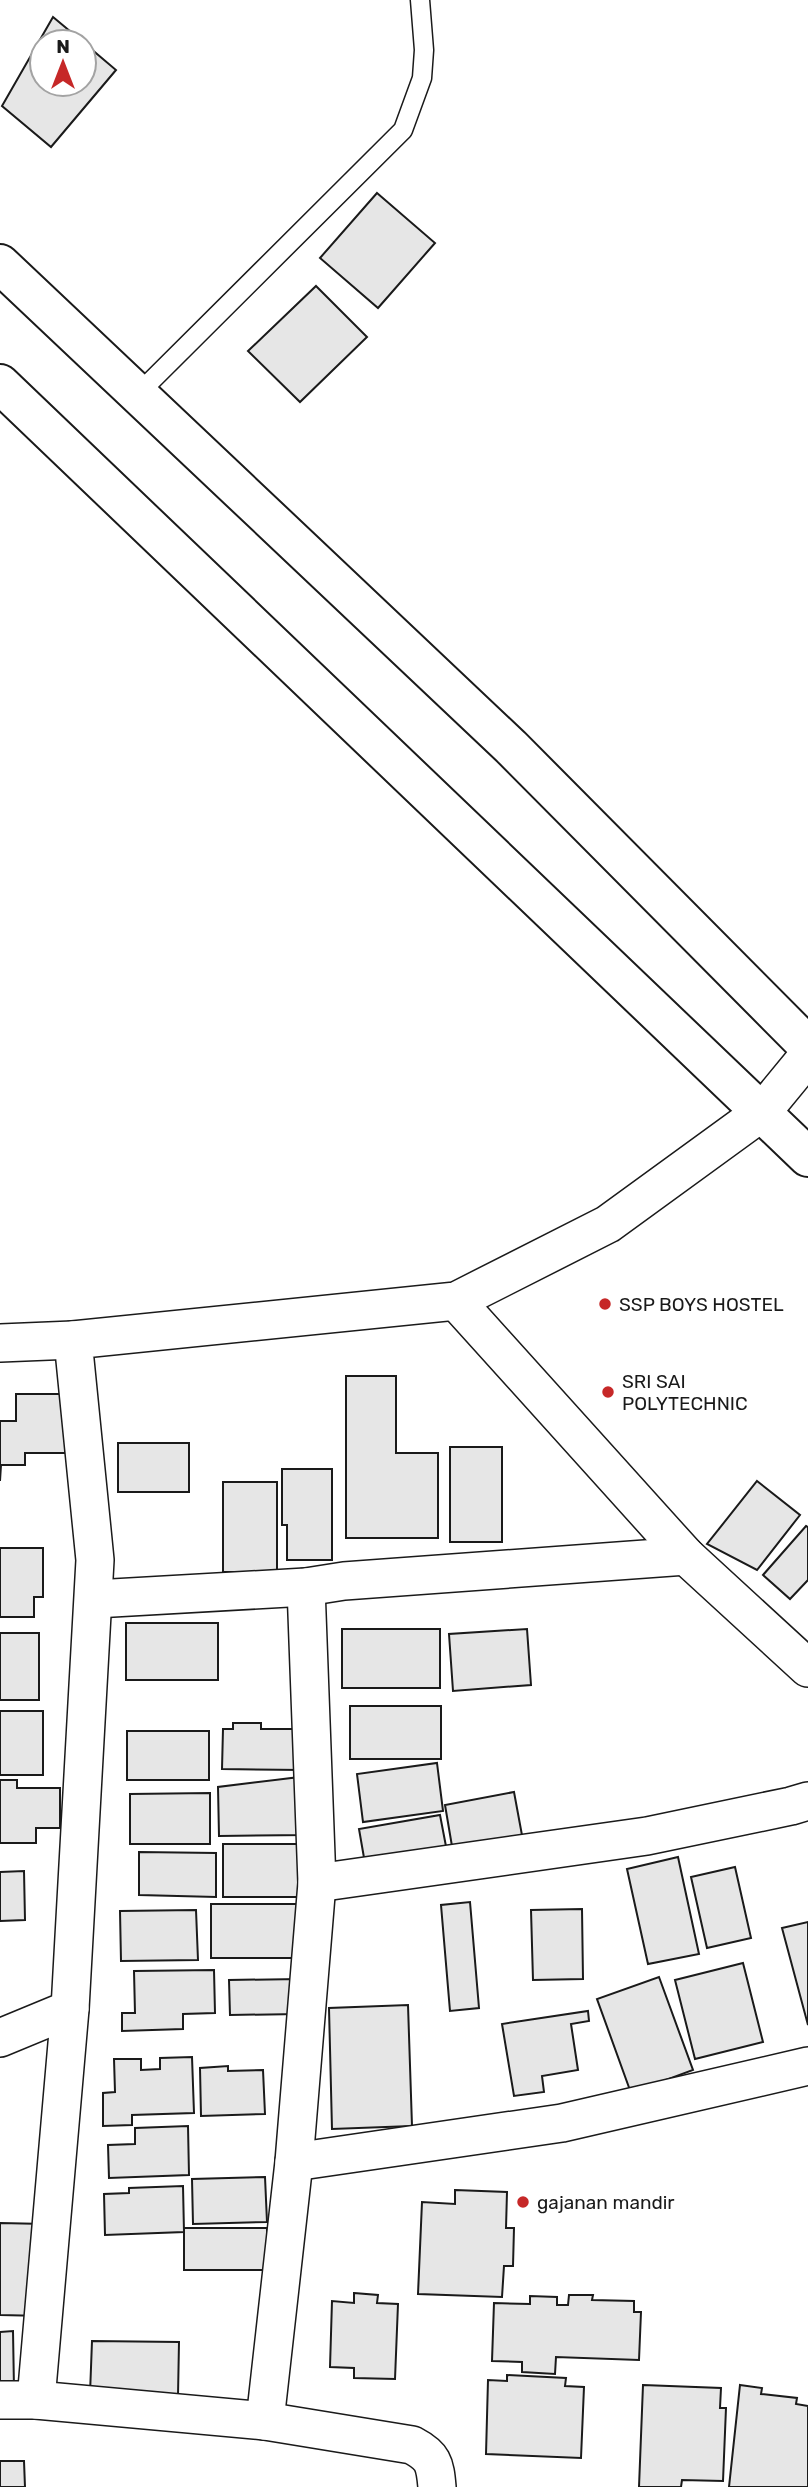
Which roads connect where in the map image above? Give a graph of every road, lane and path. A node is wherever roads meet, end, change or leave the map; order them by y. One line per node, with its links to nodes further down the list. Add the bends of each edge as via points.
1 (421, 0): 4 (lane, via 422,78 403,130)
2 (0, 264): 4 (highway)
3 (0, 384): 7 (highway)
4 (138, 394): 5 (highway, via 511,747)
5 (808, 1045)
6 (808, 1056): 7 (street)
7 (762, 1112): 8 (highway); 9 (street, via 608,1224)
8 (808, 1157)
9 (456, 1301): 10 (street); 12 (street)
10 (73, 1340): 11 (street); 14 (street)
11 (0, 1343)
12 (686, 1556): 13 (street); 15 (street)
13 (306, 1587): 14 (street); 17 (street)
14 (95, 1599): 18 (street)
15 (808, 1668)
16 (808, 1801): 17 (street, via 647,1836)
17 (317, 1883): 21 (street)
18 (70, 2009): 19 (street); 23 (street)
19 (0, 2038)
20 (808, 2066): 21 (street, via 562,2123)
21 (294, 2162): 24 (street)
22 (0, 2400): 23 (street)
23 (36, 2400): 24 (street)
24 (265, 2421): 25 (street, via 411,2445 426,2453 435,2467)
25 (437, 2487)

